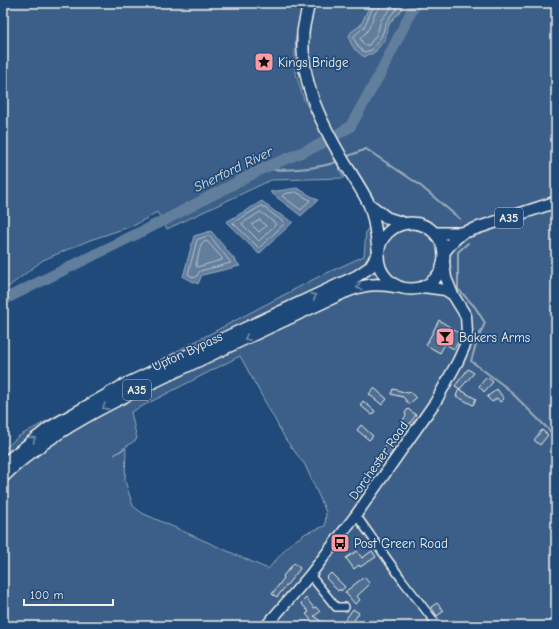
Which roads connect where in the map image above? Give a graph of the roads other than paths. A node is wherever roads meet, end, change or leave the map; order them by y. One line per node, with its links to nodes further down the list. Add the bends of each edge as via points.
1 (309, 3): 3 (main road, via 303,31 303,63 307,86 336,148)
2 (556, 202): 6 (main road, A35)
3 (369, 204): 4 (main road, via 387,218); 7 (main road, via 376,226)
4 (403, 223): 5 (main road, via 421,223); 7 (main road, via 385,234 380,241)
5 (436, 233): 6 (main road, A35); 8 (main road, via 442,242)
6 (462, 233): 8 (main road, A35, via 453,241)
7 (378, 252): 9 (main road, via 378,263 385,277); 12 (main road, Upton Bypass / A35, one-way to 7, via 49,428 124,385 358,276 370,267)
8 (444, 257): 10 (main road, via 440,272 433,281); 11 (main road, Dorchester Road, via 446,278)
9 (398, 287): 10 (main road); 13 (main road, Upton Bypass / A35, one-way to 13, via 382,284 361,286 128,394 51,439)
10 (423, 287): 11 (main road, via 445,290)
11 (453, 294): 14 (main road, Dorchester Road, via 466,316 466,343 436,401)
12 (3, 464)
13 (3, 477)
14 (356, 515): 15 (main road, Dorchester Road); 18 (street)
15 (310, 575): 16 (street, via 336,607); 17 (main road, Dorchester Road)
16 (345, 607)
17 (266, 626)
18 (438, 626)

